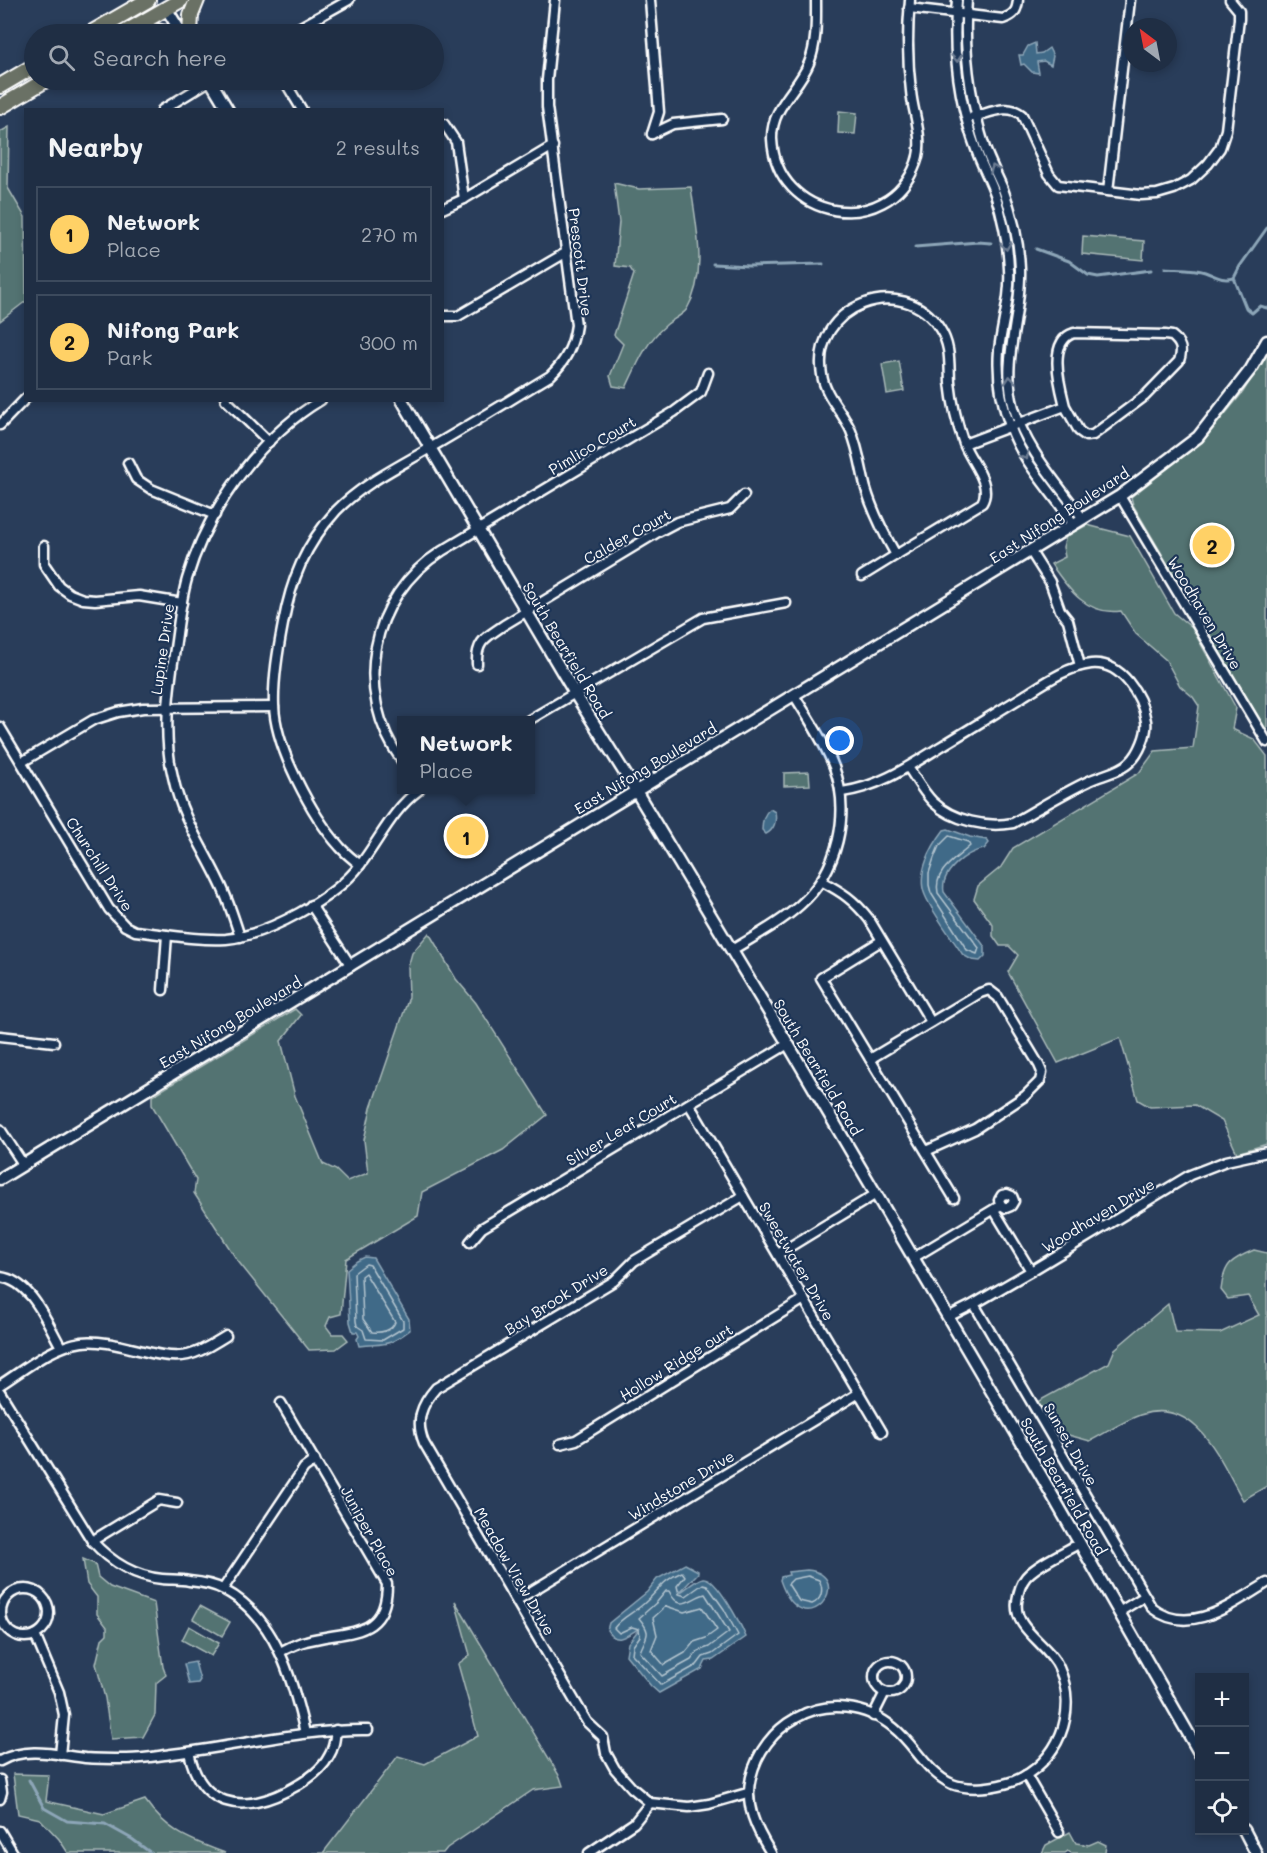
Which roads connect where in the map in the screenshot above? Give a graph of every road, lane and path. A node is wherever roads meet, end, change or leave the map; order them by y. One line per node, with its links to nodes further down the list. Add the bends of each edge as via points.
1 (129, 0): 18 (main road)
2 (148, 0): 18 (main road)
3 (181, 0): 15 (main road)
4 (197, 0): 22 (main road)
5 (349, 0): 23 (street)
6 (555, 0): 37 (street, Prescott Drive, via 547,80)
7 (650, 0): 35 (street, via 659,112 652,134 673,124)
8 (816, 0): 14 (street, via 815,41 810,61 780,106 772,137 785,180 800,196 819,207 852,212 889,198 905,182 920,147 906,36)
9 (957, 0): 16 (street)
10 (968, 0): 17 (street)
11 (1018, 0): 17 (street, via 1013,15 1004,19)
12 (1130, 0): 38 (street)
13 (1230, 0): 38 (street, via 1239,11 1239,20 1226,130 1220,148 1191,180 1174,189 1141,195)
14 (909, 4): 16 (street)
15 (166, 8): 20 (main road); 21 (street)
16 (956, 14): 17 (street); 34 (street, one-way to 34, via 959,84)
17 (966, 15): 34 (street)
18 (113, 20): 19 (main road)
19 (106, 24)
20 (139, 24)
21 (176, 24)
22 (191, 24)
23 (306, 24)
24 (24, 72): 25 (main road)
25 (0, 86)
26 (28, 90): 30 (main road)
27 (194, 90): 31 (street)
28 (216, 90): 32 (street)
29 (290, 90): 33 (street)
30 (0, 106)
31 (165, 108)
32 (227, 108)
33 (301, 108)
34 (972, 118): 38 (street, via 1015,109 1022,115 1053,181); 51 (street, via 1013,217 1017,242 1020,270 1009,355)
35 (722, 119)
36 (444, 124): 39 (street, via 456,142)
37 (553, 146): 39 (street); 41 (street, Prescott Drive)
38 (1108, 190)
39 (464, 199): 40 (street)
40 (444, 208)
41 (567, 252): 42 (street, via 458,316); 54 (street, Prescott Drive, via 576,325 565,360 550,376)
42 (444, 316)
43 (1267, 341): 59 (street, East Nifong Boulevard, via 1251,369 1198,437)
44 (708, 373): 62 (street, Pimlico Court, via 701,392 674,412)
45 (24, 400): 50 (street)
46 (228, 402): 52 (street)
47 (318, 402): 52 (street, Lupine Drive)
48 (403, 402): 54 (street, South Bearfield Road)
49 (1065, 406): 49 (street, via 1079,431 1086,436 1099,433 1145,396 1179,361 1181,347 1172,336 1165,335 1068,335 1059,345 1058,377); 51 (street)
50 (0, 425)
51 (1014, 425): 53 (street); 56 (street); 57 (street, one-way to 57, via 1027,460)
52 (269, 442): 60 (street, Lupine Drive, via 248,463)
53 (964, 444): 65 (street, via 986,487 982,503); 65 (street, via 950,382 950,353 932,319 911,305 878,299 860,304 835,322 826,338 822,375 827,392 851,430 866,489)
54 (430, 448): 62 (street, South Bearfield Road); 74 (street, Prescott Drive, via 369,483 337,510 303,557 289,591 283,622)
55 (128, 463): 60 (street, via 136,479 151,489)
56 (1054, 479): 57 (street); 61 (street)
57 (1047, 486): 61 (street)
58 (744, 495): 69 (street, Calder Court, via 730,509 677,522 658,532)
59 (1120, 496): 61 (street, East Nifong Boulevard); 78 (street, Woodhaven Drive)
60 (215, 515): 67 (street, Lupine Drive, via 192,562)
61 (1079, 522): 64 (street, East Nifong Boulevard)
62 (477, 529): 69 (street, South Bearfield Road); 79 (street, Pimlico Court, via 413,574 391,605 380,631 373,662 376,708)
63 (44, 546): 67 (street, via 44,564 59,586 70,594 95,600 139,596)
64 (1031, 552): 71 (street, via 1068,620); 73 (street, East Nifong Boulevard)
65 (896, 555): 66 (street)
66 (862, 576)
67 (182, 603): 75 (street, Lupine Drive)
68 (786, 603): 72 (street, via 703,618)
69 (526, 611): 70 (street, Calder Court, via 482,640 476,652); 72 (street, South Bearfield Road)
70 (477, 664)
71 (1080, 666): 81 (street, via 1040,686); 81 (street, via 1107,665 1118,672 1144,709 1144,738 1131,761 1122,767 1087,781 1013,823 1000,825 974,822 943,810)
72 (574, 692): 76 (street); 82 (street, South Bearfield Road)
73 (794, 695): 82 (street, East Nifong Boulevard); 83 (street, via 826,748)
74 (274, 707): 75 (street); 85 (street, Prescott Drive, via 280,737 297,780 329,833)
75 (167, 708): 80 (street, via 118,712 93,720); 89 (street, Lupine Drive, via 168,756 181,804 230,904)
76 (535, 716)
77 (0, 727): 80 (street, Churchill Drive)
78 (1267, 742)
79 (397, 753)
80 (22, 762): 88 (street, Churchill Drive, via 116,918 135,930)
81 (908, 767): 83 (street, via 879,783)
82 (636, 791): 91 (street, South Bearfield Road); 92 (street, East Nifong Boulevard)
83 (842, 792): 86 (street, via 839,838)
84 (413, 794): 85 (street, Churchill Drive, via 398,808)
85 (360, 866): 87 (street, Churchill Drive, via 345,883)
86 (821, 881): 90 (street, via 859,907); 91 (street, via 783,919)
87 (311, 905): 89 (street, Churchill Drive, via 280,923); 92 (street)
88 (167, 934): 89 (street, Churchill Drive); 93 (street)
89 (240, 937)
90 (881, 941): 94 (street); 98 (street, via 821,978)
91 (732, 950): 97 (street, South Bearfield Road)
92 (351, 966): 103 (street, East Nifong Boulevard)
93 (163, 990)
94 (931, 1022): 98 (street); 101 (street, via 989,990 998,997 1041,1072 1036,1087 1025,1096 975,1128)
95 (0, 1036): 96 (street)
96 (54, 1042)
97 (788, 1044): 99 (street, Silver Leaf Court); 105 (street, South Bearfield Road)
98 (870, 1059): 101 (street)
99 (689, 1104): 106 (street, Sweetwater Drive); 108 (street, Silver Leaf Court, via 482,1228)
100 (0, 1129): 103 (street)
101 (926, 1151): 107 (street)
102 (1267, 1152): 111 (street, Woodhaven Drive, via 1226,1161 1190,1175)
103 (23, 1164): 104 (street, East Nifong Boulevard)
104 (0, 1179)
105 (876, 1194): 109 (street); 110 (street, South Bearfield Road)
106 (743, 1196): 109 (street, Sweetwater Drive); 122 (street, Bay Brook Drive, via 634,1261 614,1281 436,1388)
107 (954, 1198)
108 (470, 1242)
109 (778, 1254): 113 (street, Sweetwater Drive)
110 (914, 1258): 111 (street, via 998,1208); 115 (street, South Bearfield Road)
111 (1031, 1271): 114 (street, Woodhaven Drive)
112 (0, 1277): 117 (street, via 18,1282 32,1297)
113 (804, 1299): 120 (street, Sweetwater Drive); 124 (street, Hollow Ridge ourt, via 576,1440)
114 (974, 1304): 115 (street, Woodhaven Drive); 131 (street, Sunset Drive)
115 (948, 1317): 128 (street, South Bearfield Road)
116 (225, 1336): 117 (street, via 188,1355 104,1342)
117 (61, 1347): 118 (street)
118 (0, 1385)
119 (0, 1392): 127 (street)
120 (859, 1393): 123 (street, Sweetwater Drive); 132 (street, Windstone Drive)
121 (281, 1403): 125 (street, Juniper Place)
122 (420, 1411): 132 (street, Meadow View Drive, via 424,1443)
123 (882, 1432)
124 (560, 1444)
125 (315, 1460): 130 (street, via 304,1468); 135 (street, Juniper Place, via 387,1584 387,1599 382,1615 365,1629 303,1641)
126 (177, 1503): 127 (street, via 159,1500)
127 (92, 1540): 130 (street, via 104,1555 141,1576 187,1580)
128 (1080, 1543): 133 (street, South Bearfield Road); 145 (street, via 1026,1577 1016,1603 1017,1616 1049,1652 1065,1685 1066,1718 1062,1734 1044,1762)
129 (1267, 1583): 131 (street, Sunset Drive, via 1198,1619 1184,1621 1161,1615)
130 (223, 1589): 135 (street, via 251,1611)
131 (1145, 1596): 133 (street)
132 (517, 1600): 149 (street, Meadow View Drive, via 587,1722 603,1737 606,1754 615,1768)
133 (1119, 1612): 141 (street, South Bearfield Road)
134 (35, 1635): 134 (street, via 46,1623 45,1600 33,1590 17,1590 1,1606 2,1622 12,1634); 143 (street, via 59,1692 64,1715)
135 (280, 1652): 140 (street, via 295,1690)
136 (885, 1692): 137 (street)
137 (873, 1716): 145 (street, via 894,1728 929,1768 953,1784 1001,1786); 147 (street, via 844,1707 822,1707 789,1722 761,1750)
138 (336, 1730): 139 (street); 140 (street); 142 (street, via 333,1748 319,1770 299,1785 257,1803 241,1804 212,1794 192,1769)
139 (368, 1730)
140 (305, 1733): 142 (street)
141 (1195, 1745)
142 (189, 1752): 143 (street, via 130,1759)
143 (60, 1755): 144 (street, via 29,1752)
144 (0, 1761)
145 (1026, 1775): 151 (street)
146 (0, 1780): 148 (street)
147 (747, 1792): 149 (street, via 689,1807); 155 (street, via 760,1836)
148 (0, 1799)
149 (650, 1803): 154 (street, via 634,1823)
150 (0, 1831): 153 (street)
151 (1059, 1832)
152 (1247, 1835): 156 (street)
153 (13, 1853)
154 (589, 1853)
155 (771, 1853)
156 (1256, 1853)

